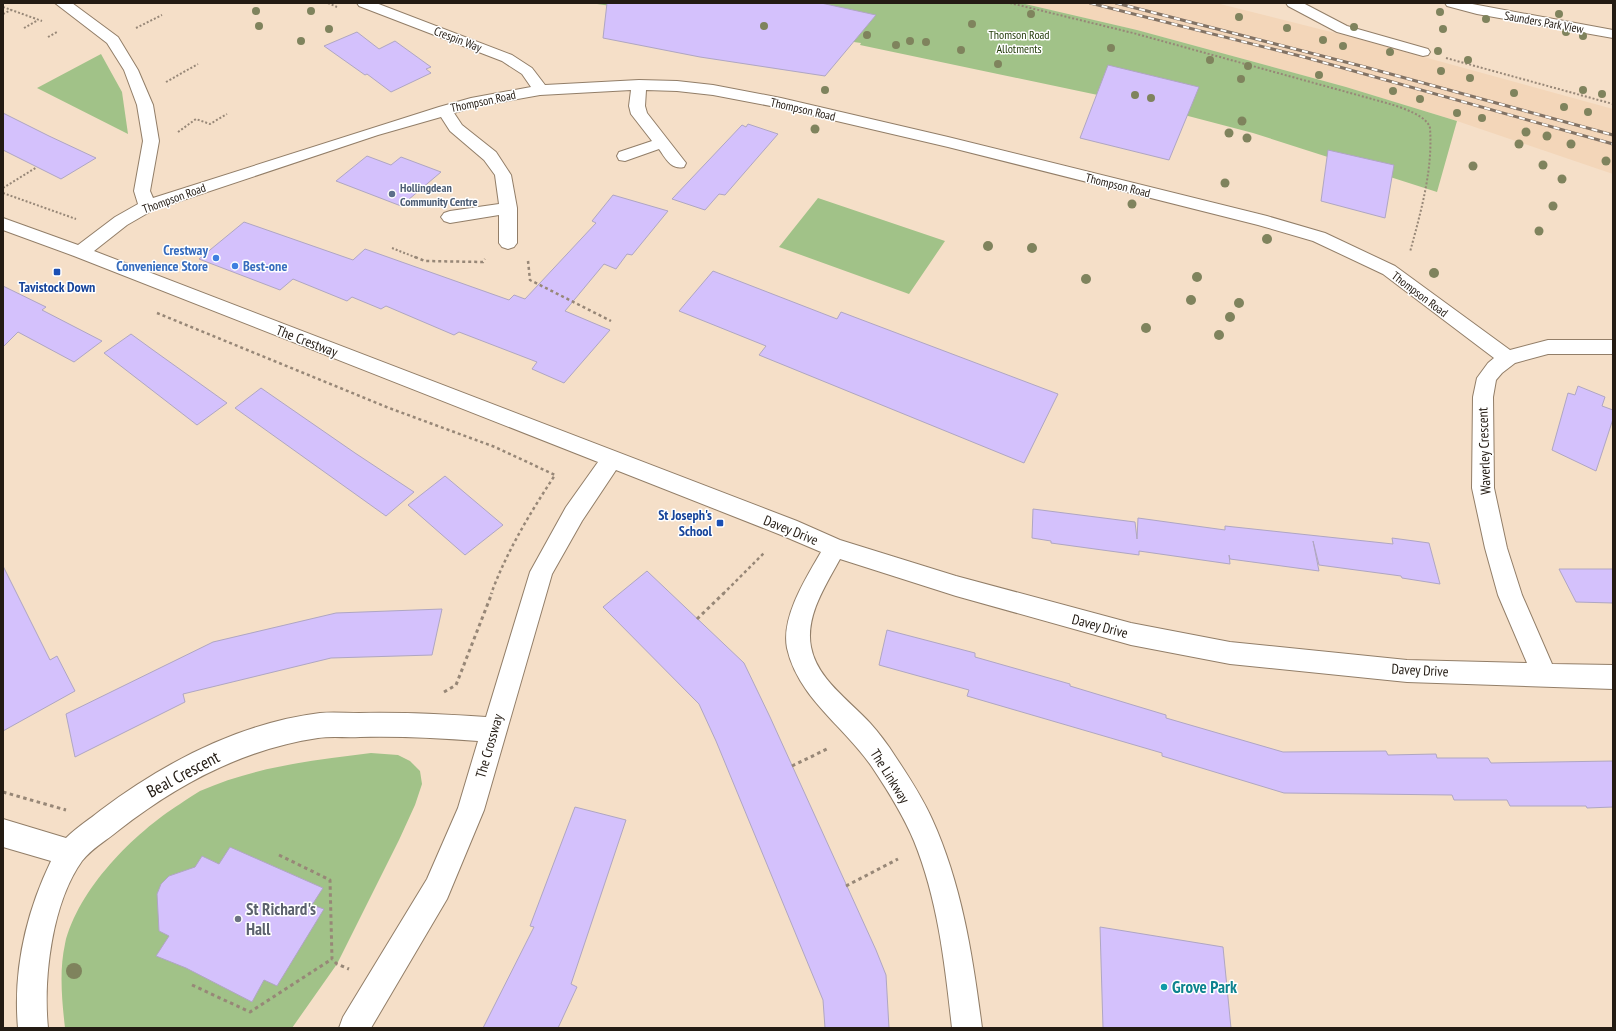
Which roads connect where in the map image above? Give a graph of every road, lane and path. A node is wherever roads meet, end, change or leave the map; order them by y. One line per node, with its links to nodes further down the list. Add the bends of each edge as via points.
1 (62, 3): 32 (street, via 113,40 131,70 144,105 151,141 142,191)
2 (328, 3): 7 (path)
3 (364, 3): 21 (street, Crespin Way, via 507,58 536,79)
4 (1010, 3): 40 (path, via 1274,72 1392,105 1424,118 1429,124 1431,153 1426,192 1408,261)
5 (1293, 3): 17 (street, via 1342,29)
6 (1452, 3): 15 (street, Saunders Park View, via 1477,10)
7 (340, 8)
8 (12, 10): 9 (path)
9 (3, 14)
10 (162, 15): 14 (path)
11 (38, 20): 12 (path)
12 (24, 28)
13 (58, 31): 16 (path)
14 (130, 31)
15 (1613, 34)
16 (48, 37)
17 (1423, 52): 22 (path)
18 (198, 64): 19 (path)
19 (161, 85)
20 (639, 85): 21 (street, Thompson Road); 26 (street, via 638,110); 40 (street, Thompson Road, via 713,90 781,103 1261,220 1333,242)
21 (540, 90): 23 (street, Thompson Road)
22 (1613, 104)
23 (444, 110): 32 (street, Thompson Road); 33 (street, via 456,128 490,156 503,175)
24 (227, 114): 25 (path, via 210,124 196,119)
25 (173, 135)
26 (662, 143): 27 (street); 28 (street)
27 (625, 156)
28 (678, 163)
29 (37, 167): 30 (path)
30 (3, 188)
31 (3, 193): 36 (path)
32 (147, 206): 36 (street, Thompson Road)
33 (508, 208): 34 (street); 37 (street)
34 (450, 217)
35 (3, 224): 39 (street, The Crestway)
36 (106, 232): 39 (street, Thompson Road)
37 (508, 243): 38 (path, via 492,247 483,262 425,261); 42 (path, via 527,248 530,280)
38 (392, 248)
39 (80, 252): 45 (street, The Crestway)
40 (1400, 278): 44 (street, Thompson Road)
41 (156, 313): 51 (path, via 389,408 495,447 555,475 528,516 499,573)
42 (611, 321)
43 (1613, 347): 44 (street, Waverley Crescent, via 1548,347)
44 (1508, 358): 49 (street, Waverley Crescent, via 1487,378 1483,397 1483,488 1496,548 1510,595)
45 (611, 460): 46 (street, Davey Drive); 52 (street, The Crossway, via 574,514 541,572)
46 (789, 528): 47 (street, Davey Drive); 48 (path)
47 (835, 548): 49 (street, Davey Drive, via 956,586 1131,634 1230,653 1407,671); 53 (street, The Linkway, via 806,607 798,633 799,647 816,684)
48 (697, 619)
49 (1544, 674): 50 (street, Davey Drive)
50 (1613, 677)
51 (456, 685)
52 (494, 730): 57 (street, Beal Crescent, via 405,724 318,726 277,734 221,753 177,774 115,816); 61 (street, The Crossway, via 471,810 437,889)
53 (861, 732): 54 (path); 56 (street, The Linkway, via 892,775)
54 (792, 766)
55 (3, 832): 57 (street)
56 (929, 843): 59 (path); 65 (street, The Linkway, via 949,912 962,981)
57 (70, 853): 63 (street, Beal Crescent, via 40,929 32,968)
58 (279, 855): 60 (path, via 330,880)
59 (846, 886)
60 (332, 959): 61 (path, via 337,964); 62 (path, via 250,1012)
61 (382, 983): 64 (street, The Crossway)
62 (192, 985)
63 (33, 1028)
64 (354, 1028)
65 (967, 1028)

